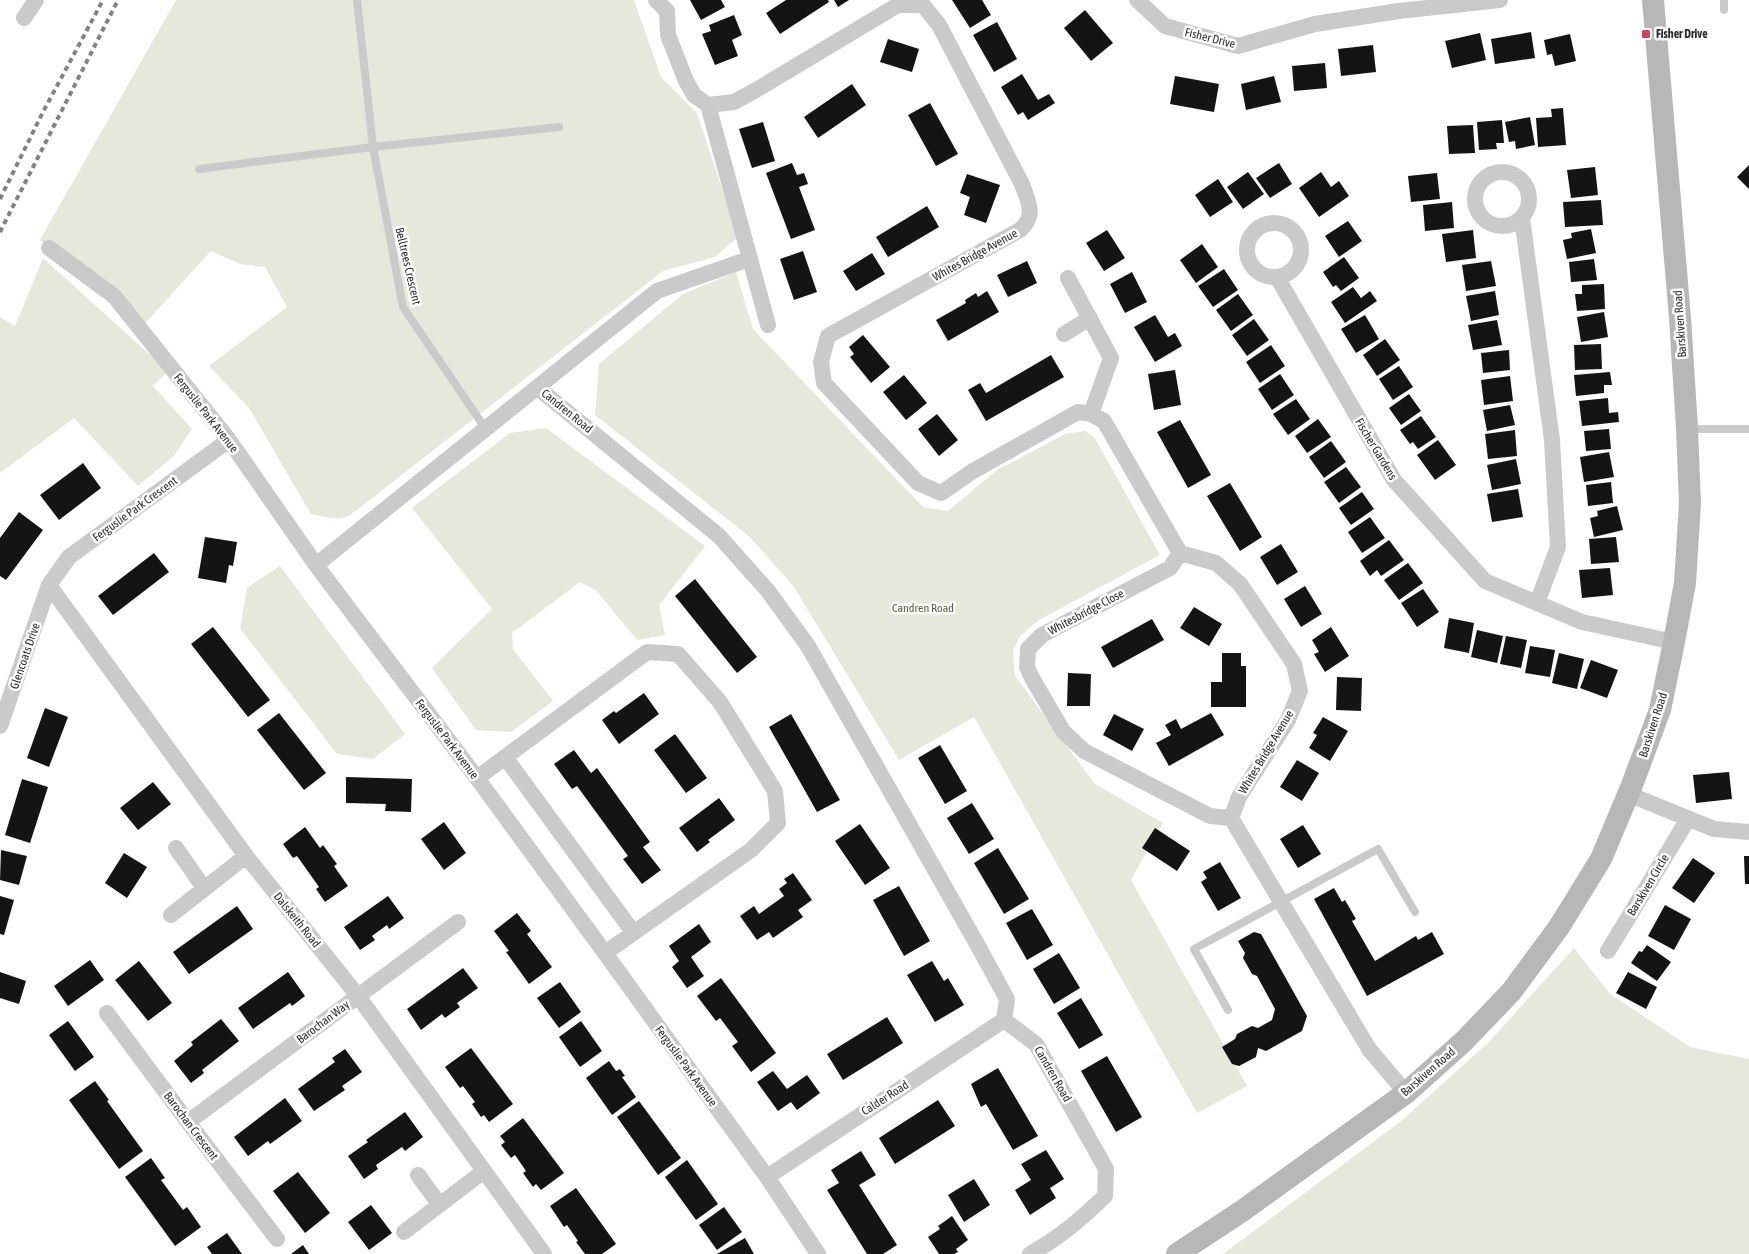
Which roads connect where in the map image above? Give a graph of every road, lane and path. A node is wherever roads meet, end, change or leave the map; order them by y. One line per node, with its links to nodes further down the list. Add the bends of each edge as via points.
1 (36, 0): 9 (street)
2 (357, 0): 12 (lane, Belltrees Crescent)
3 (656, 0): 10 (street, via 667,11 668,36 686,81 694,94)
4 (1137, 0): 5 (street, Fisher Drive, via 1165,26 1238,46 1315,24)
5 (1500, 0)
6 (1653, 0): 25 (street, Barskiven Road)
7 (1724, 0): 8 (lane)
8 (1724, 10)
9 (24, 18)
10 (708, 105): 16 (street); 23 (street, Whites Bridge Avenue, via 734,102 898,5 923,5 939,25 1022,184 1031,210 1028,223 828,336 821,362 824,383 918,483 941,493 1078,412)
11 (559, 127): 12 (lane)
12 (373, 147): 13 (lane); 24 (lane, Belltrees Crescent, via 403,307)
13 (199, 170)
14 (1522, 218): 31 (street, via 1552,440 1558,547)
15 (49, 248): 27 (street, Ferguslie Park Avenue, via 114,296)
16 (749, 259): 20 (street); 22 (street, via 657,291)
17 (1277, 277): 31 (street, Fischer Gardens, via 1394,480 1485,581)
18 (1068, 278): 19 (street)
19 (1090, 318): 21 (street); 23 (street, via 1111,358)
20 (768, 325)
21 (1064, 334)
22 (538, 388): 24 (street, Candren Road); 53 (street, Candren Road, via 719,536 768,591 808,646 977,944 1007,1000)
23 (1091, 414): 28 (street, via 1104,421)
24 (485, 428): 29 (street, Candren Road)
25 (1687, 428): 26 (lane); 32 (street, Barskiven Road, via 1690,502 1685,582)
26 (1749, 430)
27 (229, 440): 29 (street, Ferguslie Park Avenue); 30 (street, Ferguslie Park Crescent, via 69,557)
28 (1180, 553): 37 (street, Whites Bridge Avenue, via 1216,563 1240,584 1294,664 1300,691 1288,720 1239,797); 37 (street, Whitesbridge Close, via 1170,568 1042,636 1028,649 1027,667 1063,731 1084,751 1210,816)
29 (316, 565): 35 (street, Ferguslie Park Avenue)
30 (49, 585): 33 (street, Glencoats Drive); 41 (street, Dalskeith Road)
31 (1537, 603): 32 (street, Fischer Gardens, via 1582,622)
32 (1674, 642): 36 (street, Barskiven Road, via 1660,710)
33 (0, 726)
34 (505, 757): 35 (street); 47 (street); 47 (street, via 646,652 678,654 720,702 775,791 778,824 751,850)
35 (477, 778): 49 (street, Ferguslie Park Avenue)
36 (1628, 794): 38 (street); 54 (street, Barskiven Road, via 1601,859 1559,928 1511,992 1463,1042)
37 (1231, 818): 43 (street)
38 (1688, 819): 39 (street, via 1714,829); 48 (street, Barskiven Circle)
39 (1749, 832)
40 (176, 848): 42 (street)
41 (246, 856): 42 (street); 50 (street, Dalskeith Road)
42 (204, 888): 45 (street)
43 (1281, 902): 44 (lane, via 1378,849); 51 (lane, via 1194,949); 54 (street, via 1369,1049)
44 (1415, 912)
45 (170, 915)
46 (458, 922): 50 (street, Barochan Way)
47 (633, 932): 49 (street)
48 (1608, 951)
49 (605, 953): 58 (street, Ferguslie Park Avenue)
50 (358, 996): 55 (street, Barochan Way); 56 (street, Dalskeith Road)
51 (1228, 1010)
52 (107, 1013): 55 (street, Barochan Crescent)
53 (1004, 1020): 58 (street, Calder Road); 64 (street, Candren Road, via 1036,1044 1106,1169 1105,1196 1055,1240)
54 (1406, 1093): 65 (street, Barskiven Road)
55 (188, 1122): 61 (street, Barochan Crescent)
56 (484, 1171): 59 (street); 62 (street, Dalskeith Road)
57 (418, 1175): 59 (street)
58 (767, 1177): 63 (street, Ferguslie Park Avenue)
59 (439, 1204): 60 (street)
60 (404, 1232)
61 (277, 1239)
62 (544, 1254)
63 (818, 1254)
64 (1030, 1254)
65 (1177, 1254)

